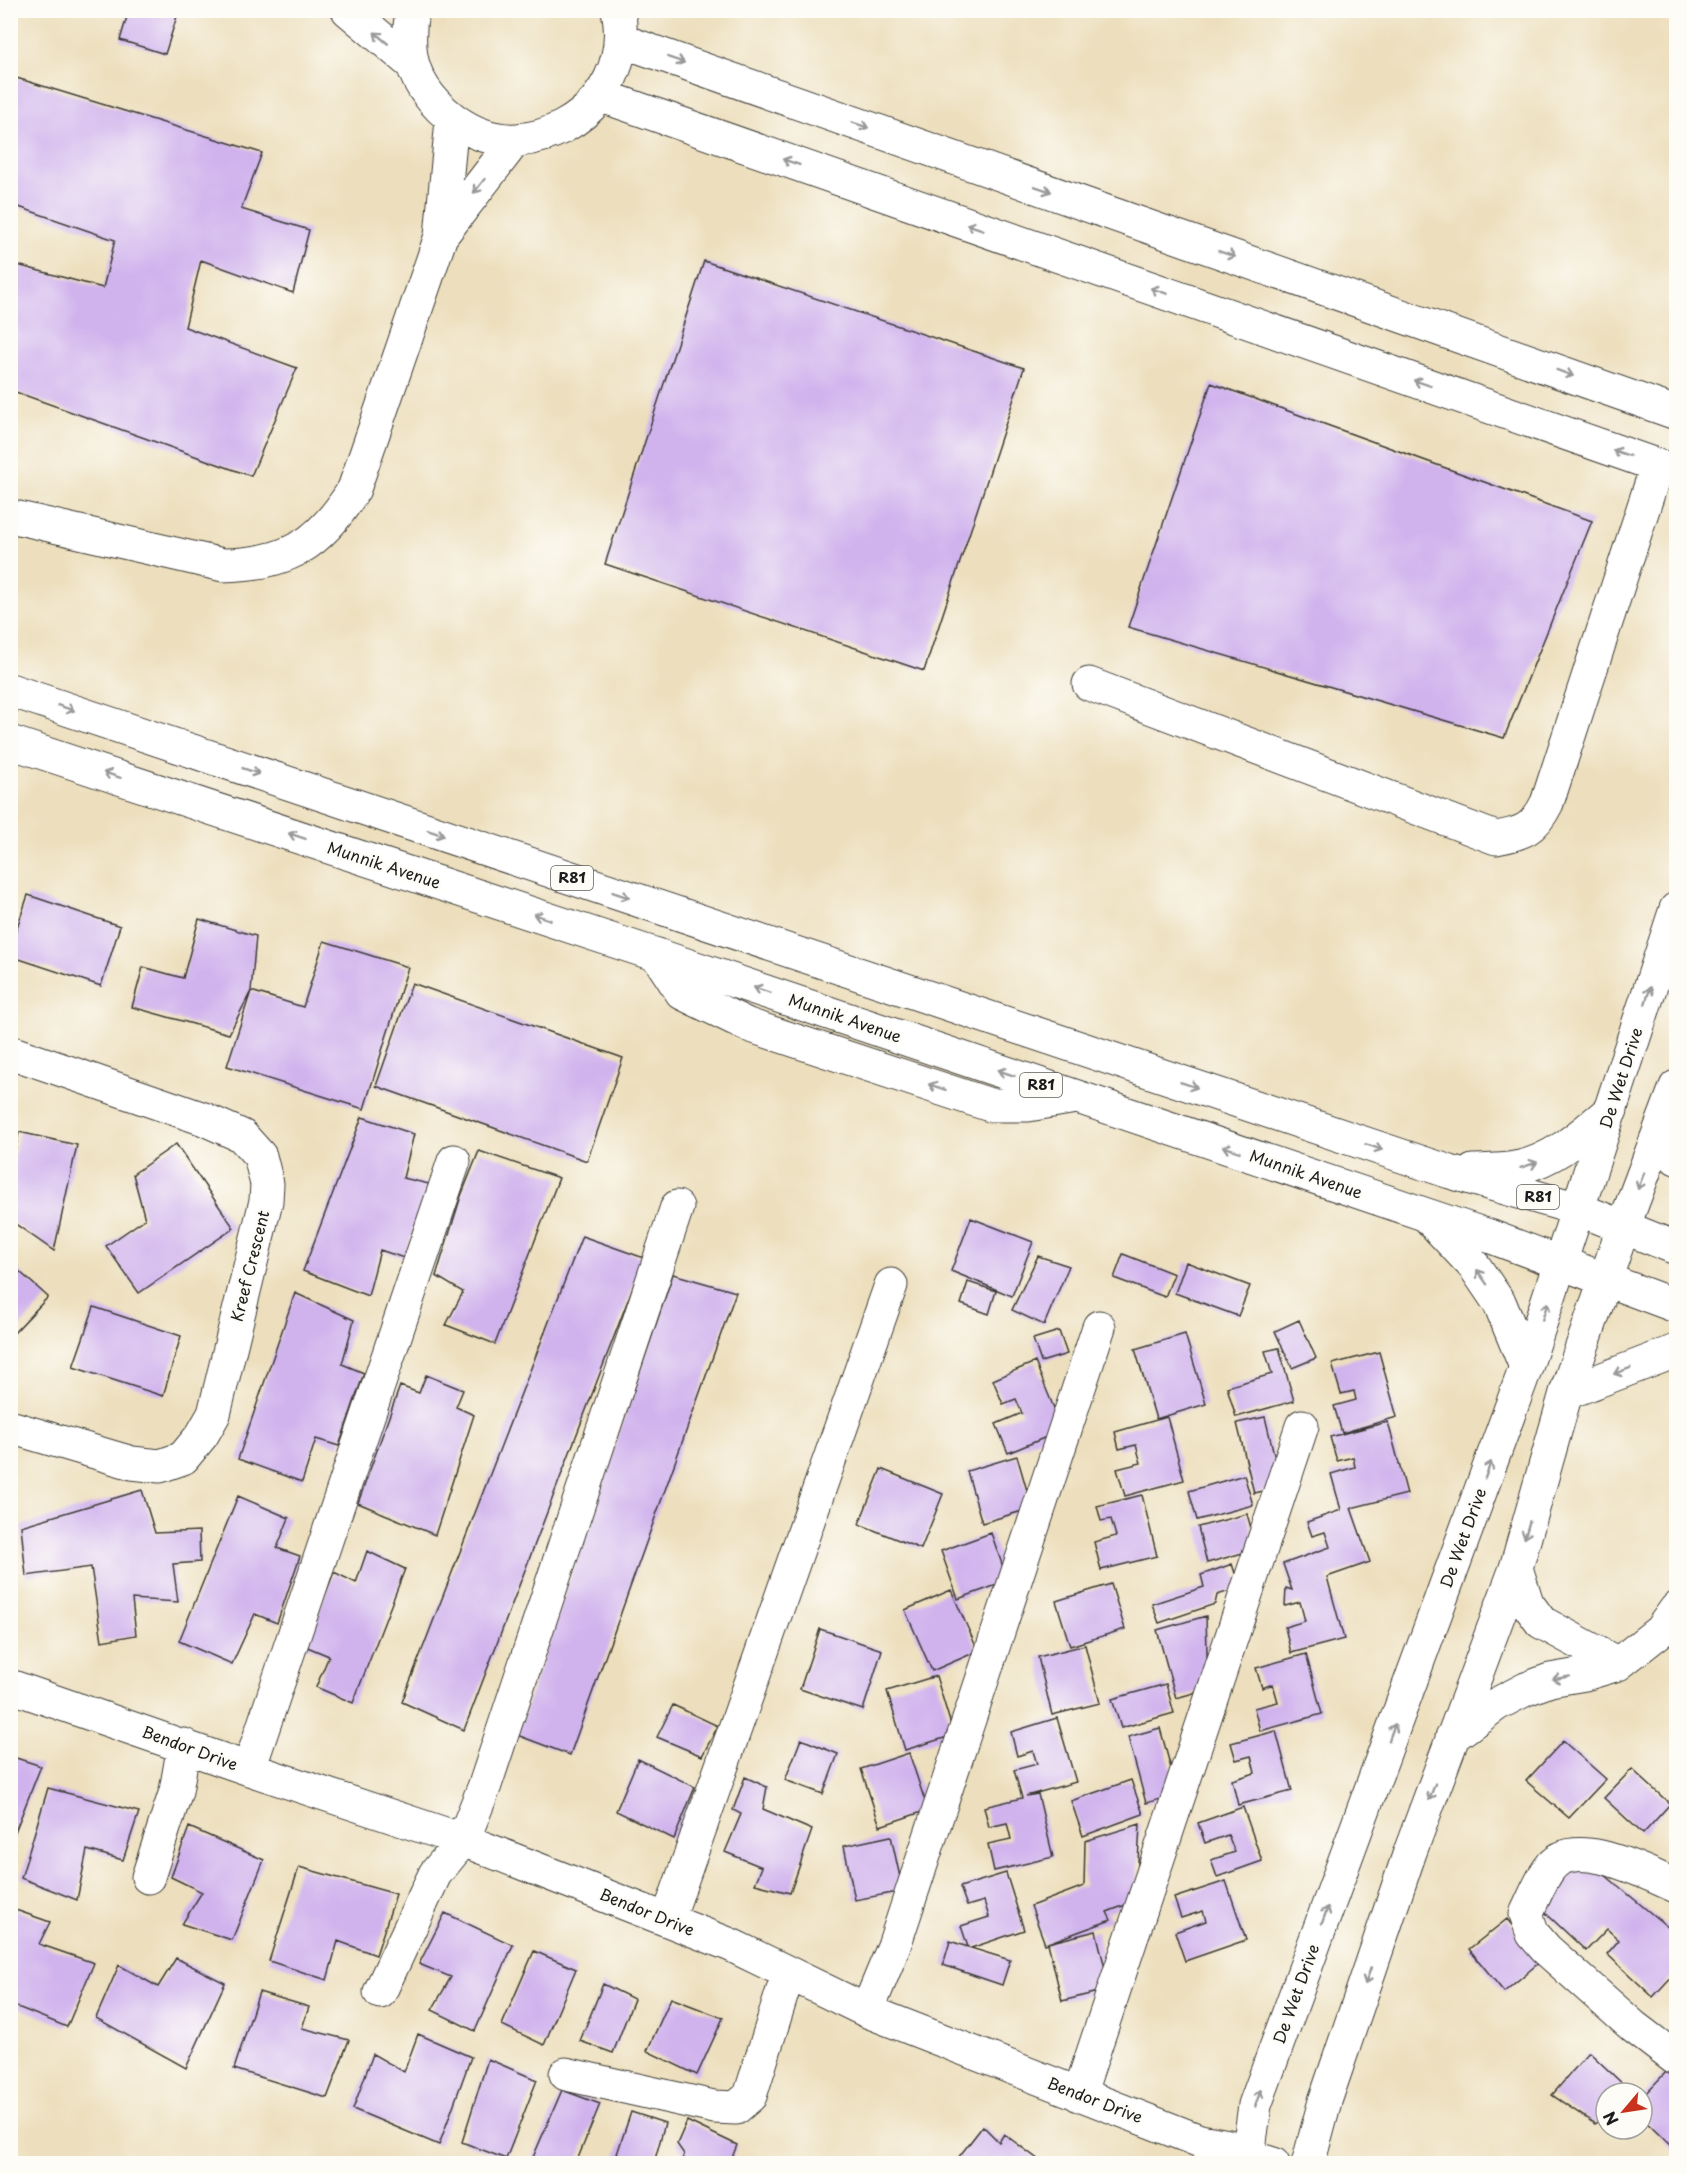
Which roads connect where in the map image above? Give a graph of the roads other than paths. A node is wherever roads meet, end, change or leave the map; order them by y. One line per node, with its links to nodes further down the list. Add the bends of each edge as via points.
1 (348, 10): 4 (street, one-way to 1)
2 (412, 10): 4 (street, via 408,33)
3 (619, 25): 5 (street, via 617,67); 9 (street, one-way to 9)
4 (413, 65): 6 (street, via 429,96)
5 (602, 96): 7 (street, via 578,119 548,135); 10 (street, one-way to 5)
6 (452, 120): 7 (street, via 482,134); 8 (street)
7 (515, 140): 8 (street, one-way to 8)
8 (441, 236): 11 (street, via 354,489 339,513 314,538 280,558 256,564 223,565)
9 (1677, 413)
10 (1667, 469): 12 (street, via 1547,803 1537,822 1518,834 1496,838)
11 (10, 516)
12 (1089, 684)
13 (10, 690): 22 (street, R81, one-way to 22)
14 (10, 742): 25 (street, Munnik Avenue / R81, one-way to 14)
15 (1677, 909): 18 (street, De Wet Drive, one-way to 15)
16 (10, 1052): 37 (street, Kreef Crescent, via 204,1119 242,1136 260,1156 267,1184 214,1414 183,1458 160,1466 132,1463)
17 (1677, 1087): 19 (street)
18 (1611, 1110): 22 (street, one-way to 18, via 1518,1168 1544,1160); 24 (street, De Wet Drive)
19 (1664, 1122): 20 (street); 26 (street, one-way to 26)
20 (1677, 1158)
21 (454, 1161): 44 (street)
22 (1450, 1172): 24 (street, R81)
23 (677, 1206): 45 (street, via 485,1785)
24 (1578, 1209): 26 (street, R81); 28 (street, De Wet Drive)
25 (1426, 1214): 28 (street, Munnik Avenue / R81); 34 (street, one-way to 25, via 1500,1304 1475,1267)
26 (1623, 1228): 27 (street, R81); 29 (street)
27 (1677, 1248)
28 (1560, 1264): 29 (street, Munnik Avenue / R81); 34 (street, De Wet Drive, one-way to 28)
29 (1606, 1281): 31 (street, Munnik Avenue / R81); 35 (street)
30 (891, 1285): 48 (street)
31 (1677, 1306)
32 (1099, 1327): 51 (street, via 894,1946)
33 (1677, 1351): 35 (street, one-way to 35)
34 (1526, 1367): 55 (street, De Wet Drive, one-way to 34, via 1255,2104)
35 (1566, 1393): 38 (street, one-way to 38)
36 (1302, 1426): 54 (street)
37 (10, 1427)
38 (1516, 1568): 40 (street, via 1527,1603 1541,1622); 42 (street)
39 (1676, 1612): 40 (street, via 1660,1631)
40 (1618, 1664): 42 (street, one-way to 42, via 1526,1689 1497,1704)
41 (10, 1686): 43 (street, Bendor Drive)
42 (1452, 1737): 56 (street, one-way to 56, via 1324,2101)
43 (184, 1745): 44 (street, Bendor Drive); 46 (street, via 176,1791)
44 (249, 1769): 45 (street, Bendor Drive)
45 (462, 1840): 48 (street, Bendor Drive); 50 (street, via 435,1874)
46 (147, 1877)
47 (1677, 1886): 52 (street, via 1598,1855 1571,1855 1550,1867 1526,1914 1533,1934 1546,1949 1634,2027)
48 (668, 1919): 49 (street, Bendor Drive)
49 (788, 1974): 51 (street, Bendor Drive); 53 (street, via 750,2096 736,2108 714,2107)
50 (380, 1992)
51 (867, 2011): 54 (street, Bendor Drive)
52 (1677, 2059)
53 (566, 2074)
54 (1079, 2095): 55 (street, Bendor Drive, via 1200,2141 1229,2146)
55 (1256, 2161)
56 (1308, 2163)

